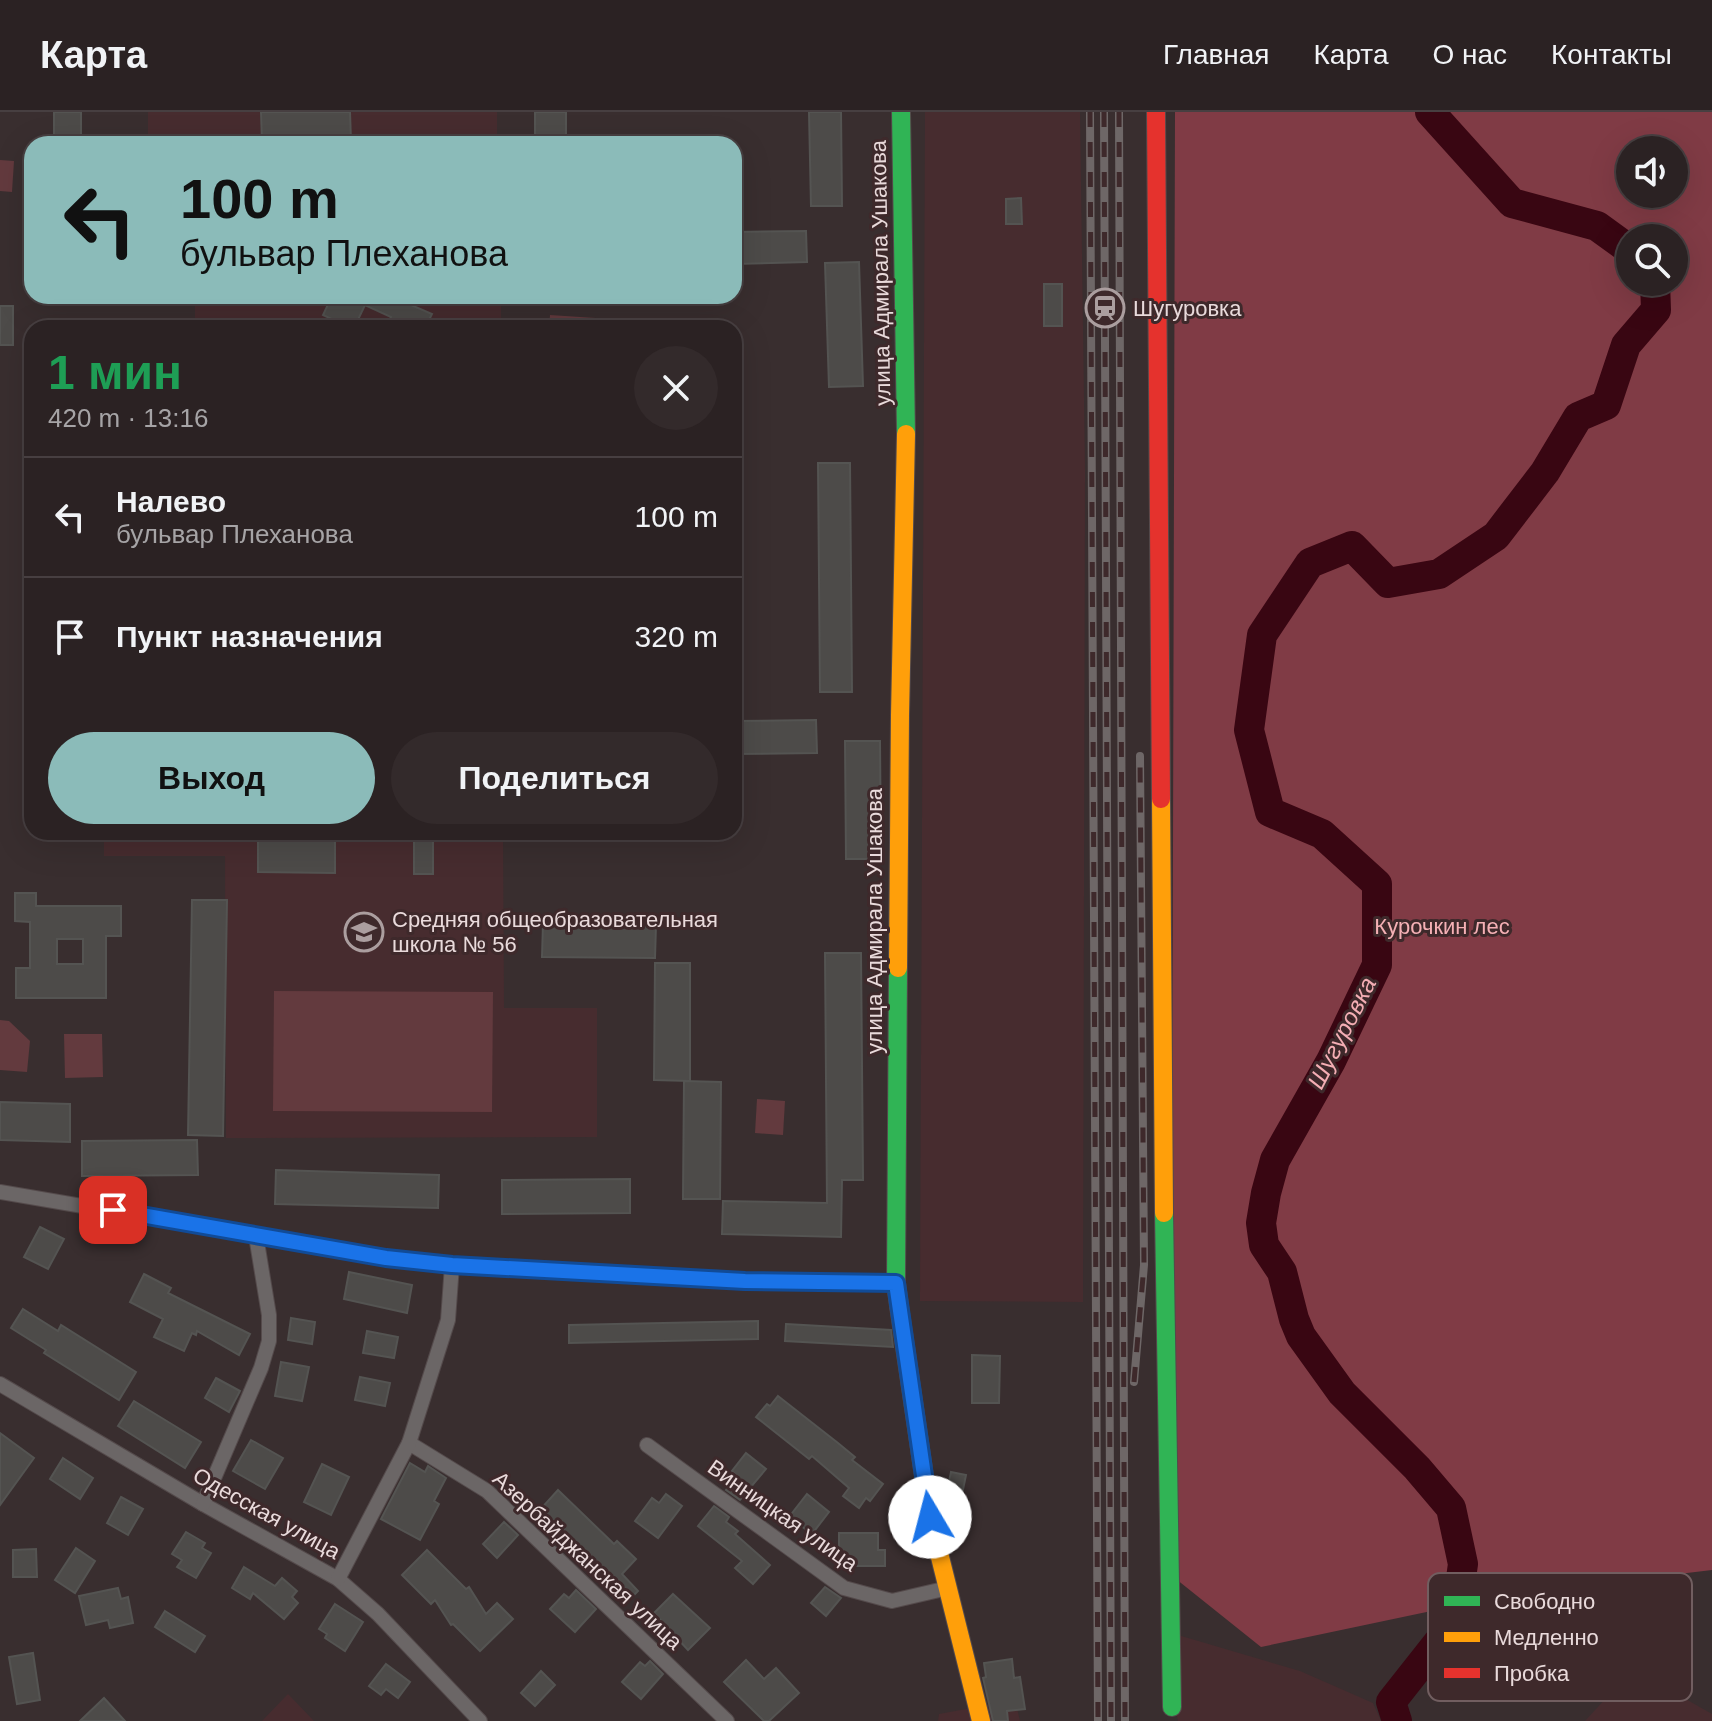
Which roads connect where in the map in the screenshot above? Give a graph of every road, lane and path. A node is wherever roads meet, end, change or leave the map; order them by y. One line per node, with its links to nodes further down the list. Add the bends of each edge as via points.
1 (901, 112): 6 (street, улица Адмирала Ушакова, via 907,402)
2 (1156, 112): 13 (street, via 1164,1375)
3 (0, 1192): 4 (street)
4 (256, 1236): 5 (street); 10 (street, via 269,1341)
5 (452, 1265): 6 (street, via 745,1281); 8 (street, via 448,1320)
6 (896, 1283): 12 (street, улица Адмирала Ушакова, via 930,1517)
7 (0, 1384): 10 (street, Одесская улица)
8 (409, 1443): 11 (street); 15 (street, Азербайджанская улица, via 487,1491)
9 (647, 1445): 12 (street, Винницкая улица, via 844,1588 892,1601)
10 (203, 1504): 11 (street, Одесская улица)
11 (338, 1579): 14 (street, Одесская улица)
12 (948, 1588): 16 (street, улица Адмирала Ушакова)
13 (1172, 1707)
14 (480, 1721)
15 (727, 1721)
16 (981, 1721)

